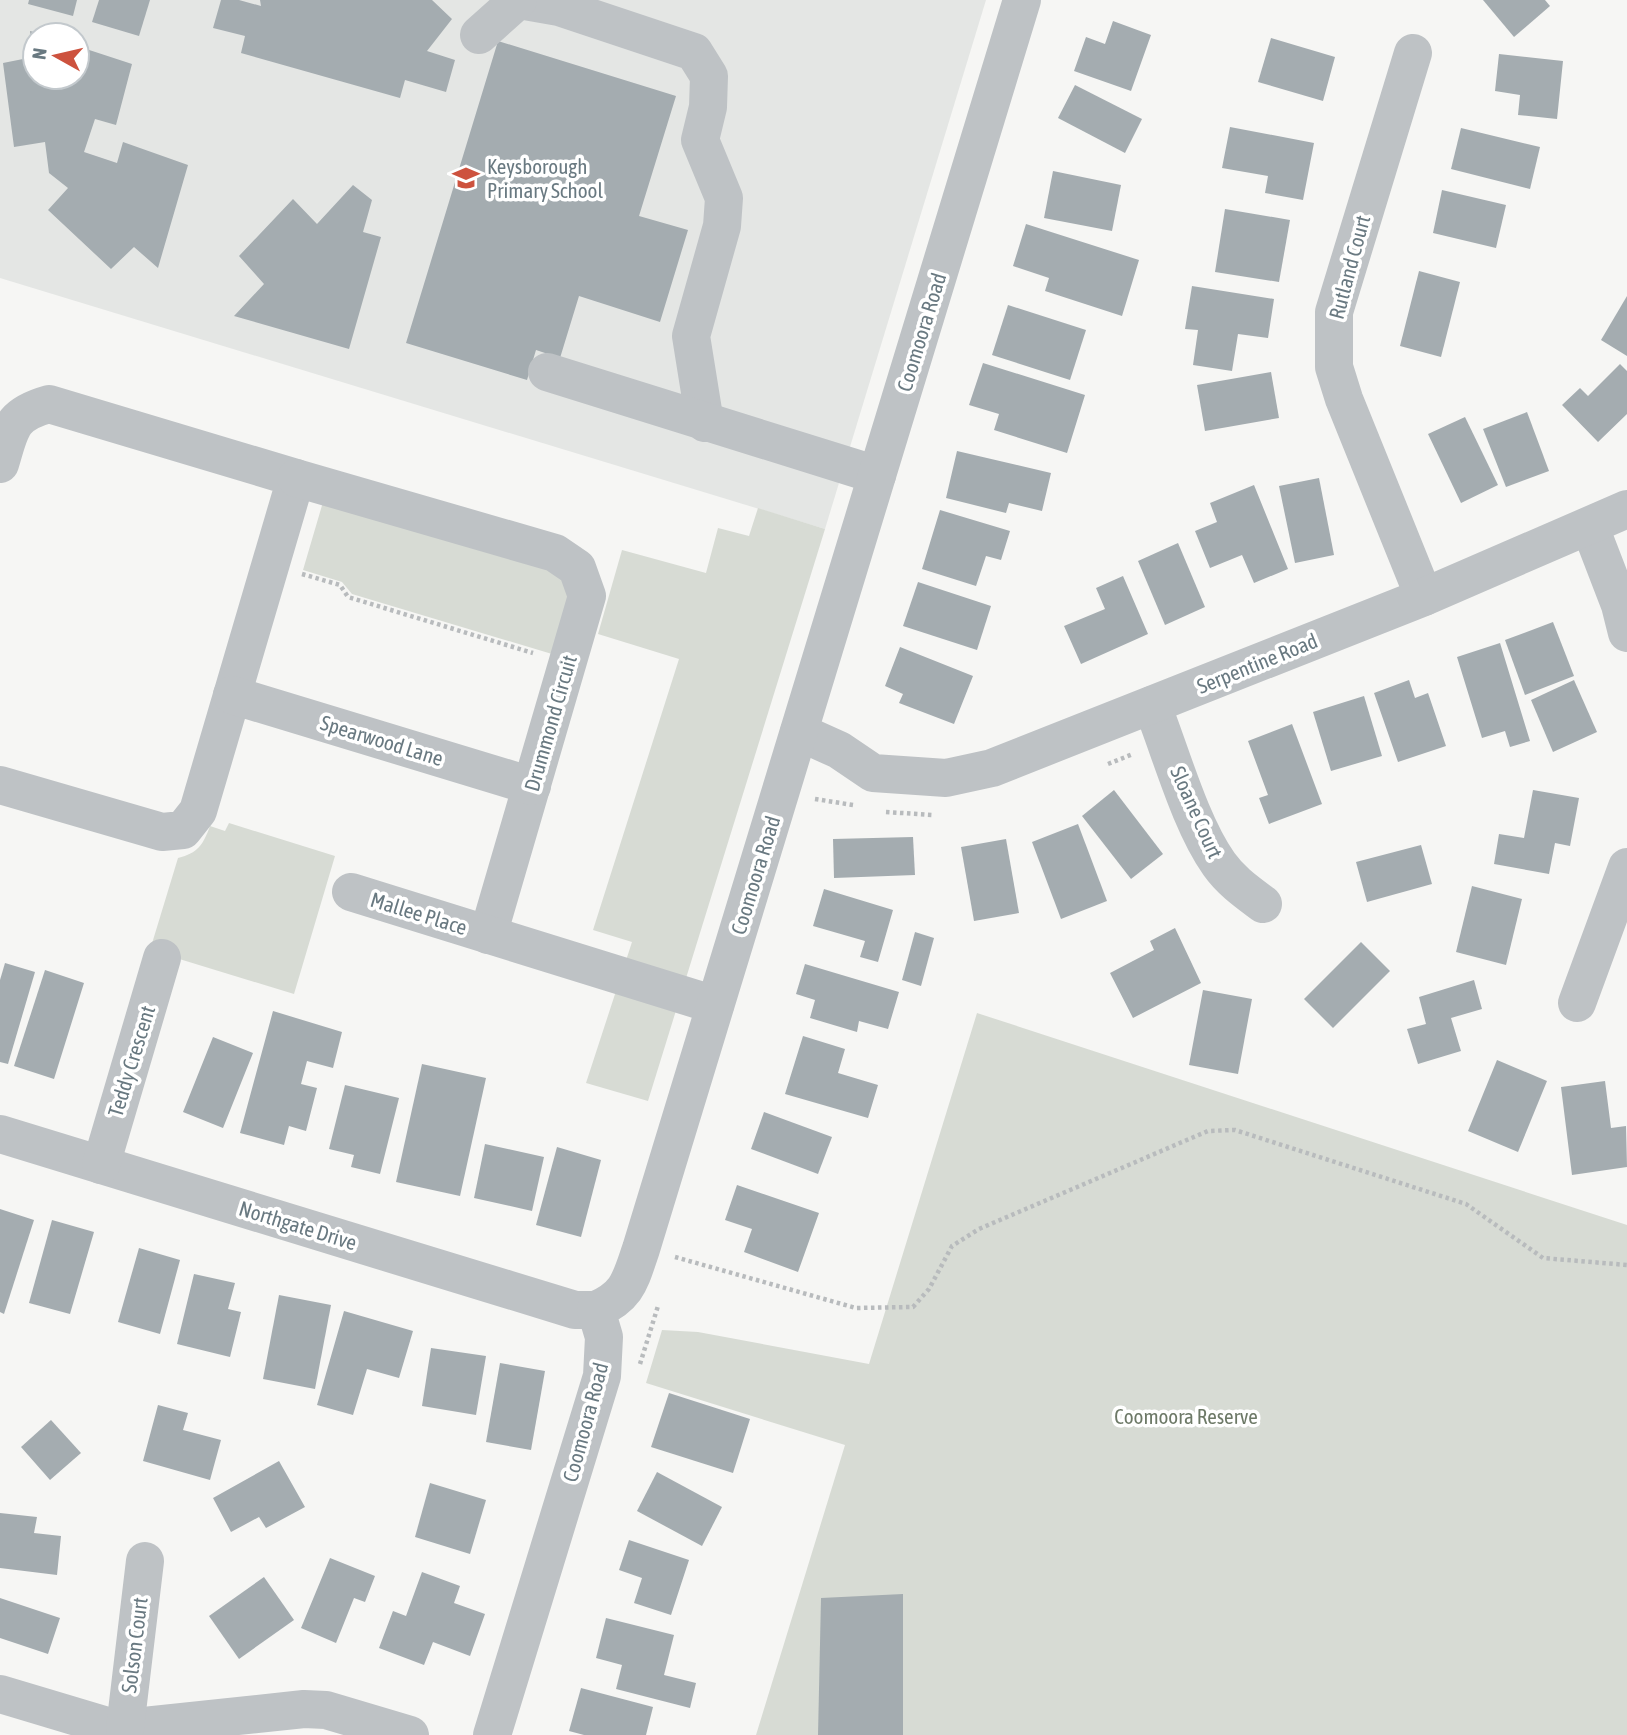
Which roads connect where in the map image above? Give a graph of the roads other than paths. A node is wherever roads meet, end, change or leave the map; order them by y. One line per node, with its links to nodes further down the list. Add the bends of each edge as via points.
1 (519, 0): 3 (street); 6 (street, via 559,7 694,52 709,76 700,140 724,198 722,226 691,336)
2 (1022, 0): 8 (street, Coomoora Road)
3 (479, 35)
4 (1413, 53): 12 (street, Rutland Court, via 1342,281 1332,340 1344,399)
5 (547, 372): 6 (street)
6 (705, 423): 8 (street)
7 (0, 464): 9 (street, Drummond Circuit, via 12,425 27,410 49,404)
8 (877, 475): 16 (street, Coomoora Road)
9 (296, 478): 14 (street); 18 (street, Drummond Circuit, via 555,553 578,568 587,596)
10 (1627, 509): 11 (street, Serpentine Road)
11 (1590, 527): 12 (street, Serpentine Road); 13 (street)
12 (1424, 597): 15 (street, Serpentine Road)
13 (1627, 633)
14 (232, 695): 17 (street, via 198,811 183,830 162,832); 18 (street, Spearwood Lane)
15 (1152, 705): 16 (street, Serpentine Road, via 992,768 872,791 839,750); 21 (street, Sloane Court, via 1219,864)
16 (794, 750): 25 (street, Coomoora Road)
17 (0, 785)
18 (532, 786): 22 (street, Drummond Circuit)
19 (1627, 867): 24 (street)
20 (351, 892): 22 (street, Mallee Place)
21 (1263, 904)
22 (488, 935): 25 (street)
23 (162, 958): 27 (street, Teddy Crescent)
24 (1577, 1003)
25 (715, 1005): 28 (street, Coomoora Road, via 630,1280 616,1302)
26 (0, 1134): 27 (street, Northgate Drive)
27 (101, 1165): 28 (street, Northgate Drive, via 575,1310)
28 (596, 1310): 33 (street, Coomoora Road, via 604,1337 602,1376)
29 (145, 1561): 31 (street, Solson Court)
30 (0, 1695): 31 (street)
31 (125, 1728): 32 (street, via 304,1709 326,1710)
32 (410, 1735)
33 (492, 1735)

